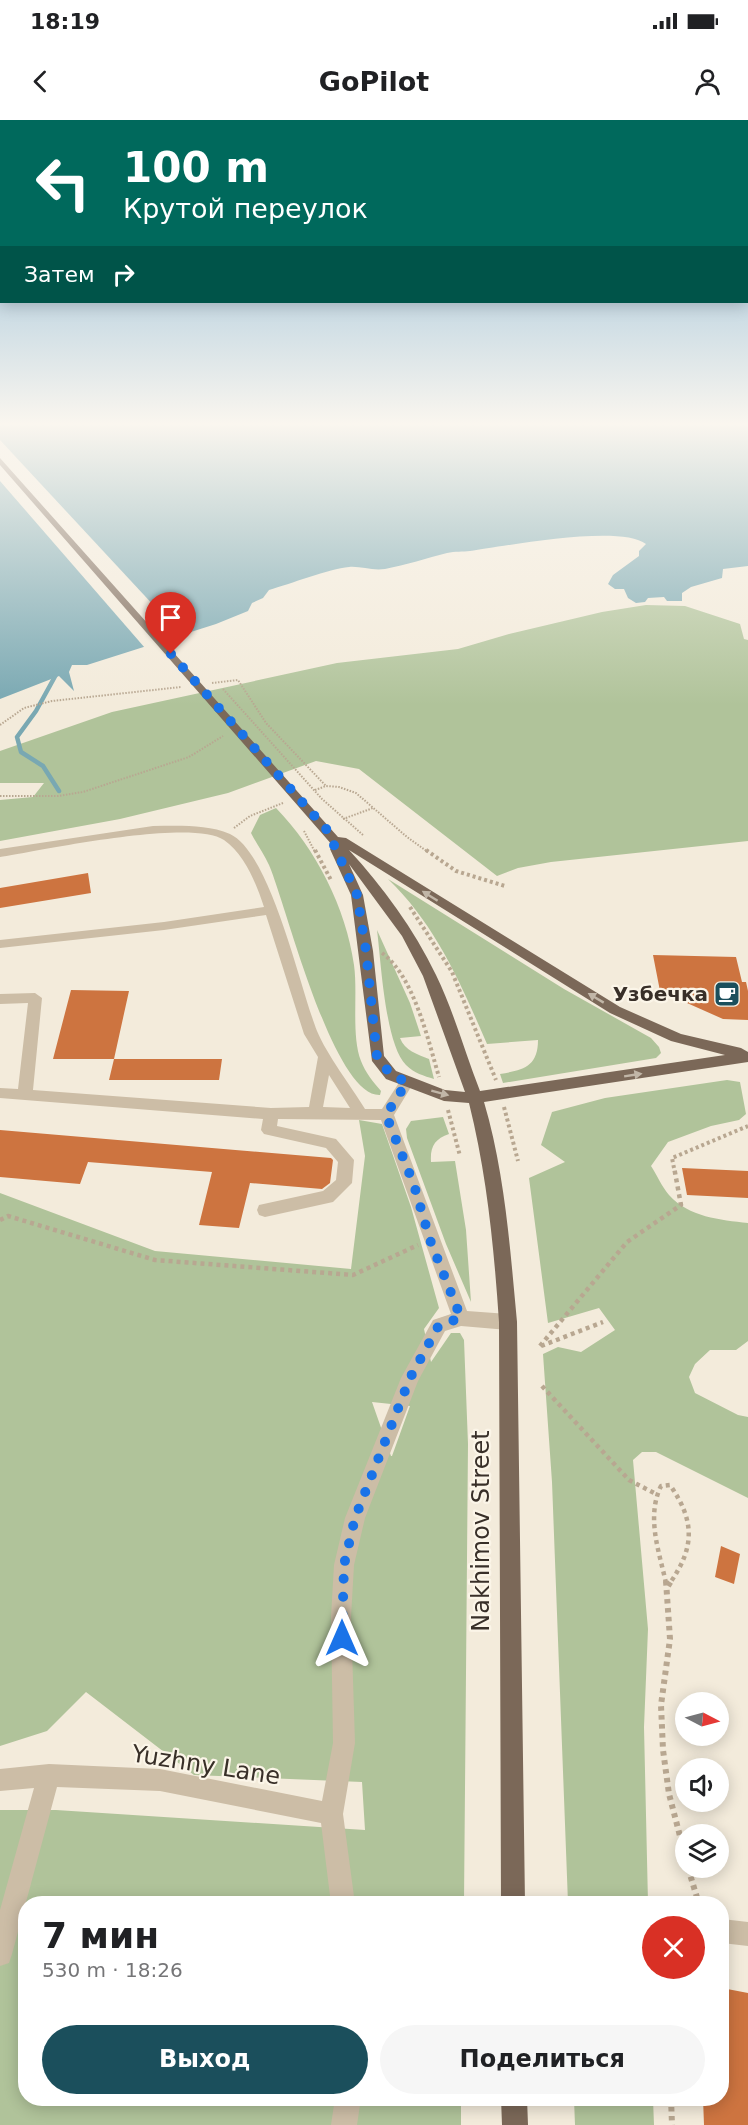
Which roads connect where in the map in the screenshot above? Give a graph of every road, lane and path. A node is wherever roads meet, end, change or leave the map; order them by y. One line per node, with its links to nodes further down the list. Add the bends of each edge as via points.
1 (52, 519): 12 (main road)
2 (203, 684): 6 (path, via 238,680 267,725)
3 (191, 686): 4 (path, via 52,701 24,708)
4 (0, 725)
5 (223, 736): 8 (path, via 189,757 83,792)
6 (326, 786): 7 (path); 10 (path, via 356,793)
7 (304, 795)
8 (0, 796)
9 (294, 799): 13 (path, via 250,816)
10 (373, 808): 11 (path); 15 (path, via 456,871)
11 (343, 819)
12 (327, 830): 19 (main road, one-way to 12, via 691,1044 615,1010); 21 (main road, via 357,895 377,1057 391,1075); 33 (main road, Nakhimov Street, via 408,935 430,976 458,1047 490,1160)
13 (224, 836): 14 (street, via 195,830 153,829); 16 (street, via 246,857 262,883)
14 (0, 853)
15 (505, 886)
16 (270, 910): 17 (street); 20 (street, via 311,1034)
17 (0, 944)
18 (0, 999): 23 (street, via 35,998)
19 (748, 1055): 21 (main road, one-way to 19, via 444,1095 470,1098)
20 (325, 1057): 24 (street); 26 (street)
21 (407, 1082): 27 (street)
22 (0, 1093): 23 (street)
23 (25, 1094): 25 (street)
24 (315, 1112): 25 (street); 26 (street)
25 (271, 1114): 29 (street, via 269,1130 332,1143 346,1160 344,1183 327,1197)
26 (361, 1114): 27 (street)
27 (386, 1115): 31 (street, via 414,1185)
28 (748, 1126): 34 (path, via 672,1158 681,1205 627,1242 540,1346)
29 (265, 1210)
30 (0, 1220): 31 (path, via 8,1216 155,1260 353,1275)
31 (430, 1240): 32 (street)
32 (461, 1318): 33 (street); 40 (street, via 439,1325 410,1378 355,1518 344,1565 341,1617 344,1743)
33 (508, 1322): 44 (main road, Nakhimov Street)
34 (603, 1322)
35 (542, 1386): 36 (path, via 629,1480)
36 (656, 1494): 37 (path, via 656,1542); 37 (path, via 661,1486 670,1485 683,1502 689,1521 690,1539 682,1568)
37 (668, 1586): 41 (path, via 670,1654 663,1683 662,1737)
38 (49, 1775): 39 (street, Yuzhny Lane); 40 (street, Yuzhny Lane, via 160,1780); 48 (street)
39 (0, 1780)
40 (331, 1814): 43 (street)
41 (675, 1824)
42 (691, 1878): 45 (path)
43 (342, 1896)
44 (513, 1896)
45 (697, 1896)
46 (729, 1932): 47 (street)
47 (748, 1934)
48 (0, 1954)
49 (347, 2106): 52 (street)
50 (514, 2106): 53 (main road)
51 (671, 2106): 54 (path)
52 (344, 2125)
53 (514, 2125)
54 (672, 2125)

